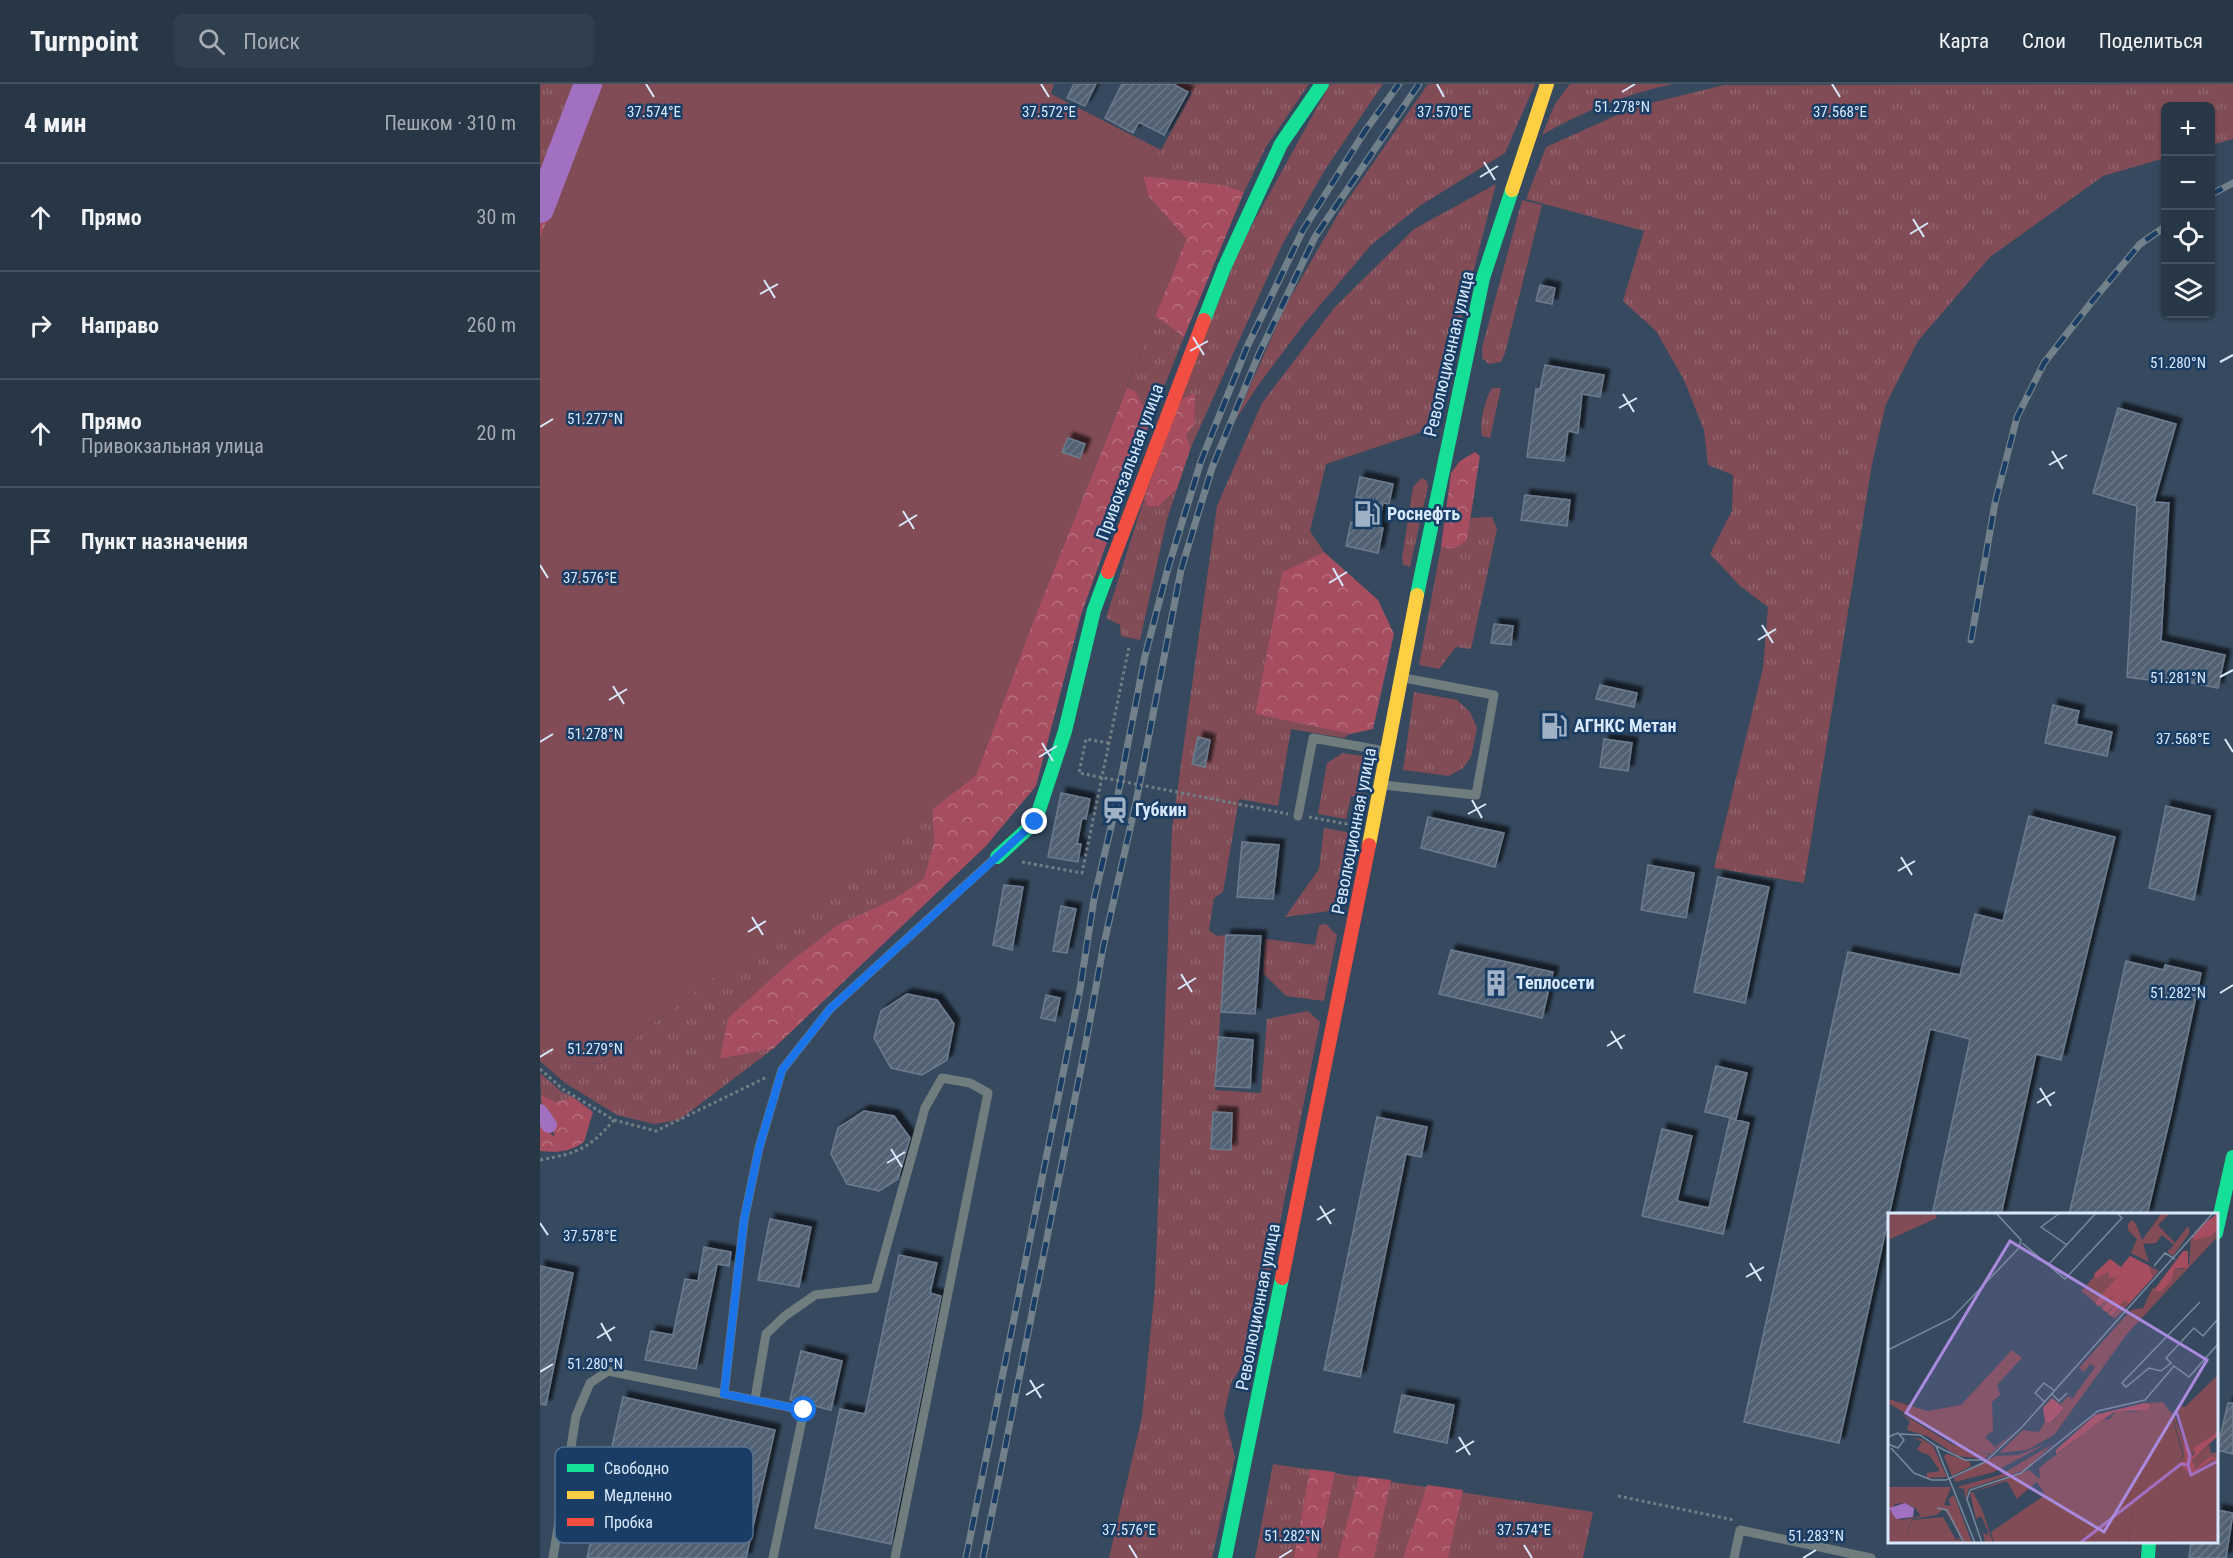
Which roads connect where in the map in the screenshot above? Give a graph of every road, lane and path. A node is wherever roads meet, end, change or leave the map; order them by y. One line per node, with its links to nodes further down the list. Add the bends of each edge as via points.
1 (1322, 84): 12 (street, Привокзальная улица, via 1281,144 1224,268 1180,378 1094,610 1065,730 1035,822)
2 (1547, 84): 4 (street, Революционная улица)
3 (1560, 84): 4 (street)
4 (1536, 115): 6 (street, Революционная улица, via 1483,278)
5 (1129, 647): 7 (path)
6 (1402, 678): 8 (street, Революционная улица); 9 (lane, via 1494,695 1476,795)
7 (1109, 743): 10 (path, bridge, via 1086,739 1079,772); 12 (path, via 1082,873)
8 (1388, 752): 9 (street, Революционная улица); 11 (lane, via 1313,738)
9 (1381, 784): 29 (street, Революционная улица)
10 (1233, 803)
11 (1298, 816)
12 (998, 857): 14 (lane, via 830,1009)
13 (540, 1069): 15 (path, via 564,1090)
14 (782, 1070): 15 (path, via 656,1131); 19 (lane, via 759,1148 744,1220)
15 (614, 1120): 17 (path, via 598,1138 574,1154)
16 (2233, 1157): 18 (street)
17 (540, 1160)
18 (2218, 1228)
19 (724, 1394): 20 (lane); 21 (lane, via 608,1371 590,1383 576,1416)
20 (755, 1400): 27 (lane, via 804,1410); 28 (lane, via 766,1335 785,1316 815,1295 875,1288 924,1108 942,1078 970,1083 988,1093)
21 (571, 1447)
22 (1618, 1496): 23 (path)
23 (1734, 1520)
24 (556, 1543): 26 (lane)
25 (2149, 1543): 32 (street)
26 (554, 1558)
27 (773, 1558)
28 (896, 1558)
29 (1225, 1558)
30 (1734, 1558): 31 (lane, via 1740,1530)
31 (1871, 1558)
32 (2148, 1558)

